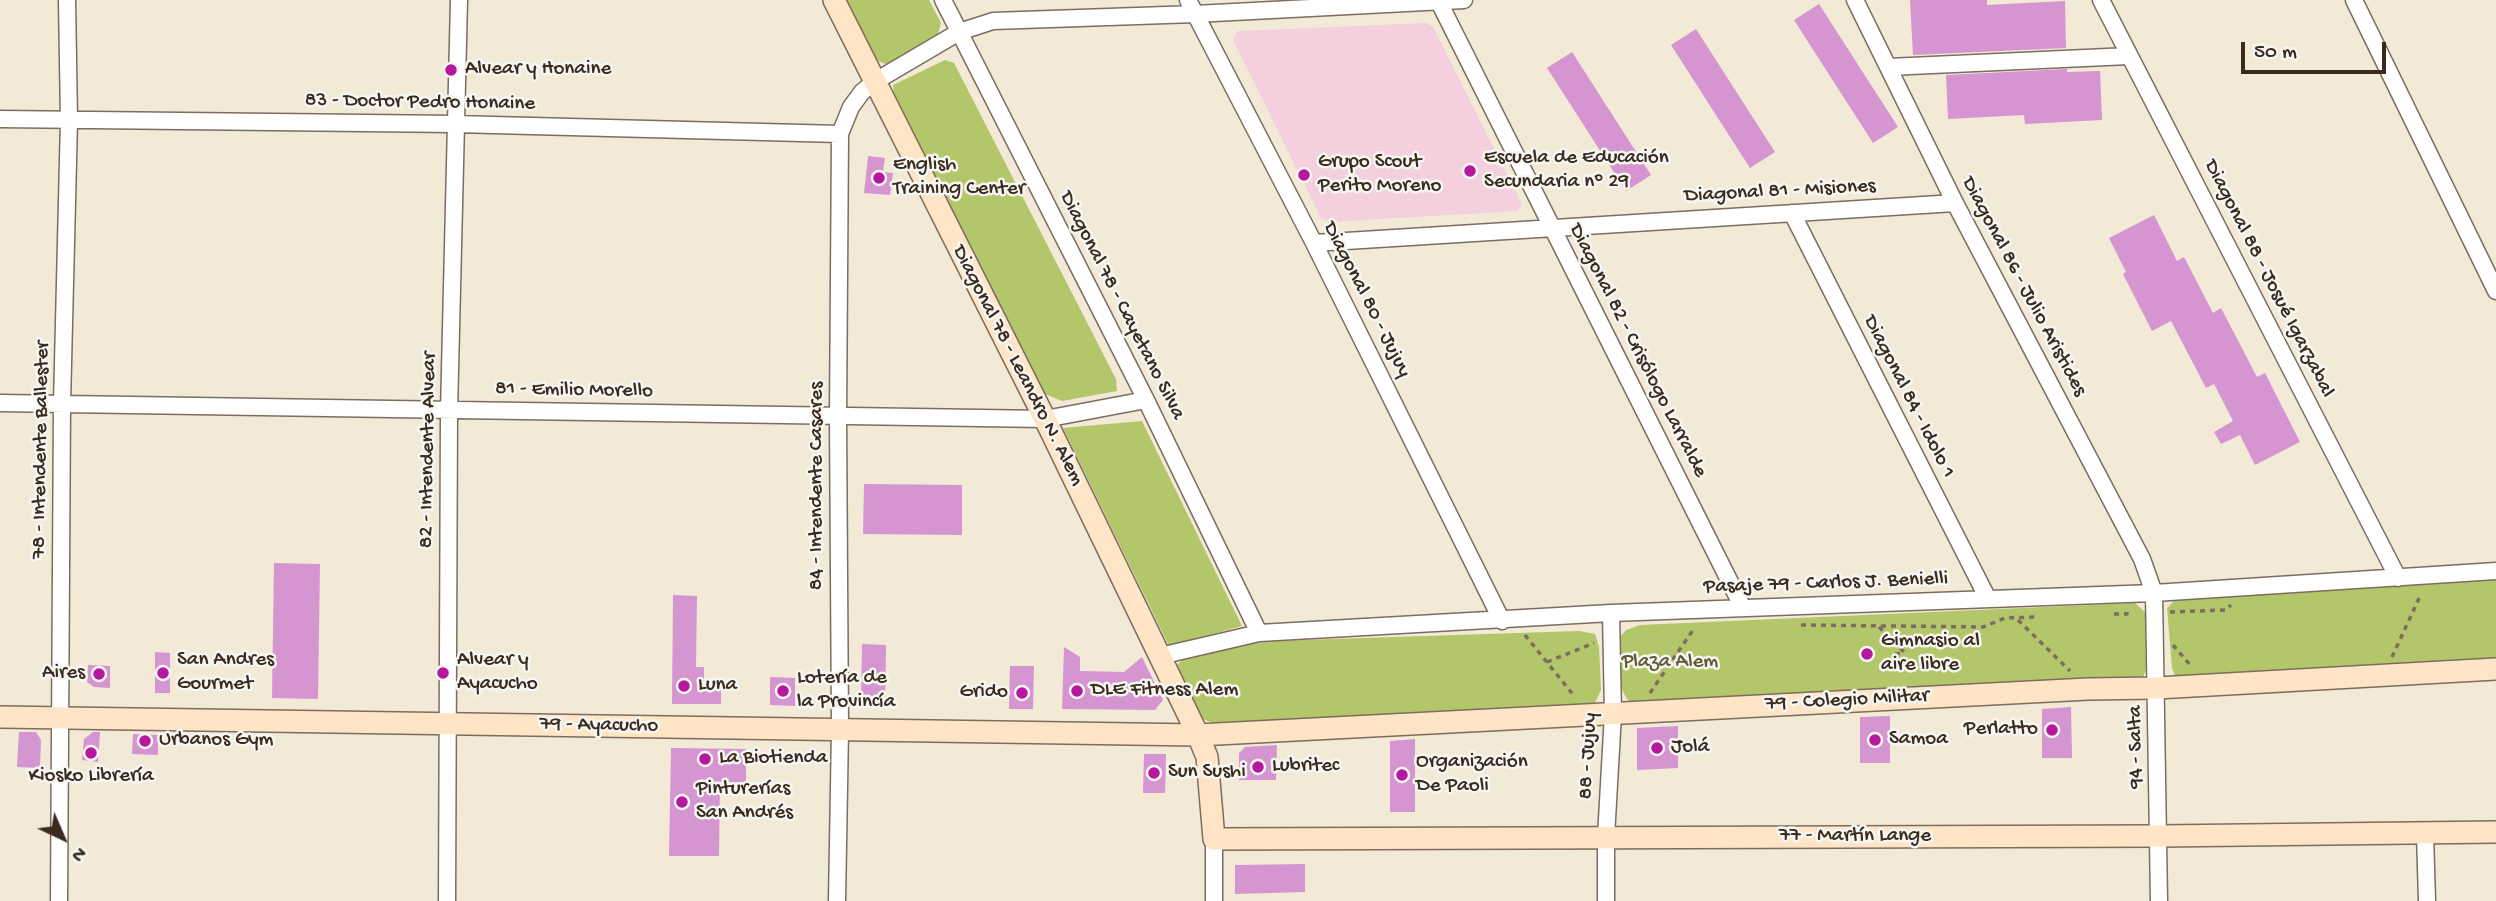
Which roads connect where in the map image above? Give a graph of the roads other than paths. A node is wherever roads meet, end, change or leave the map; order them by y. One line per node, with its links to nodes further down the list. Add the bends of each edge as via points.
1 (67, 0): 16 (street, 78 - Intendente Ballester)
2 (459, 0): 17 (street, 82 - Intendente Alvear)
3 (834, 0): 14 (street, Diagonal 78 - Leandro N. Alem)
4 (943, 0): 11 (street, Diagonal 78 - Cayetano Silva)
5 (1464, 0): 9 (street, 84 - Intendente Casares)
6 (1855, 0): 13 (street, Diagonal 86 - Julio Aristides)
7 (2101, 0): 12 (street, Diagonal 88 - Josué Igarzabal)
8 (2354, 0): 23 (street)
9 (1438, 1): 10 (street, 84 - Intendente Casares); 21 (street, Diagonal 82 - Crisólogo Larralde)
10 (1191, 7): 11 (street, 84 - Intendente Casares, via 993,21); 22 (street, Diagonal 80 - Jujuy)
11 (959, 32): 14 (street, 84 - Intendente Casares); 24 (street, Diagonal 78 - Cayetano Silva)
12 (2129, 56): 13 (street); 31 (street, Diagonal 88 - Josué Igarzabal)
13 (1888, 67): 19 (street, Diagonal 86 - Julio Aristides)
14 (874, 82): 18 (street, 84 - Intendente Casares, via 852,107); 29 (street, Diagonal 78 - Leandro N. Alem)
15 (0, 119): 16 (street, 83 - Doctor Pedro Honaine)
16 (69, 120): 17 (street, 83 - Doctor Pedro Honaine); 26 (street, 78 - Intendente Ballester)
17 (455, 124): 18 (street, 83 - Doctor Pedro Honaine); 27 (street, 82 - Intendente Alvear)
18 (840, 134): 28 (street, 84 - Intendente Casares)
19 (1955, 203): 20 (street, Diagonal 81 - Misiones); 32 (street, Diagonal 86 - Julio Aristides, via 2142,559)
20 (1792, 213): 21 (street, Diagonal 81 - Misiones); 33 (street, Diagonal 84 - Idolo 1)
21 (1551, 227): 22 (street, Diagonal 81 - Misiones); 34 (street, Diagonal 82 - Crisólogo Larralde)
22 (1314, 243): 36 (street, Diagonal 80 - Jujuy)
23 (2496, 291)
24 (1146, 400): 29 (street, 81 - Emilio Morello); 37 (street, Diagonal 78 - Cayetano Silva)
25 (0, 403): 26 (street, 81 - Emilio Morello)
26 (62, 404): 27 (street, 81 - Emilio Morello); 43 (street, 78 - Intendente Ballester)
27 (449, 411): 28 (street, 81 - Emilio Morello); 44 (street, 82 - Intendente Alvear)
28 (838, 418): 29 (street, 81 - Emilio Morello); 45 (street, 84 - Intendente Casares)
29 (1045, 419): 38 (street, Diagonal 78 - Leandro N. Alem)
30 (2496, 571): 31 (street, Pasaje 79 - Carlos J. Benielli)
31 (2398, 578): 32 (street, Pasaje 79 - Carlos J. Benielli)
32 (2154, 593): 33 (street, Pasaje 79 - Carlos J. Benielli); 40 (street, 94 - Salta)
33 (1988, 599): 34 (street, Pasaje 79 - Carlos J. Benielli)
34 (1742, 608): 35 (street, Pasaje 79 - Carlos J. Benielli)
35 (1611, 613): 36 (street, Pasaje 79 - Carlos J. Benielli); 41 (street, 88 - Jujuy)
36 (1502, 621): 37 (street, Pasaje 79 - Carlos J. Benielli)
37 (1259, 633): 38 (street, Pasaje 79 - Carlos J. Benielli)
38 (1160, 656): 46 (street, Diagonal 78 - Leandro N. Alem)
39 (2496, 669): 40 (street, 79 - Colegio Militar)
40 (2157, 688): 41 (street, 79 - Colegio Militar); 49 (street, 94 - Salta)
41 (1614, 714): 46 (street, 79 - Colegio Militar); 50 (street, 88 - Jujuy)
42 (0, 717): 43 (street, 79 - Ayacucho)
43 (61, 718): 44 (street, 79 - Ayacucho); 52 (street, 78 - Intendente Ballester)
44 (450, 724): 45 (street, 79 - Ayacucho); 53 (street, 82 - Intendente Alvear)
45 (840, 730): 46 (street, 79 - Ayacucho); 54 (street, 84 - Intendente Casares)
46 (1198, 734): 51 (street, Diagonal 78 - Leandro N. Alem, via 1207,757)
47 (2496, 832): 48 (street, 77 - Martín Lange)
48 (2425, 834): 49 (street, 77 - Martín Lange); 58 (street)
49 (2160, 836): 50 (street, 77 - Martín Lange); 57 (street, 94 - Salta)
50 (1606, 837): 51 (street, 77 - Martín Lange); 56 (street, 88 - Jujuy)
51 (1214, 839): 55 (street)
52 (60, 901)
53 (447, 901)
54 (837, 901)
55 (1214, 901)
56 (1606, 901)
57 (2159, 901)
58 (2427, 901)

